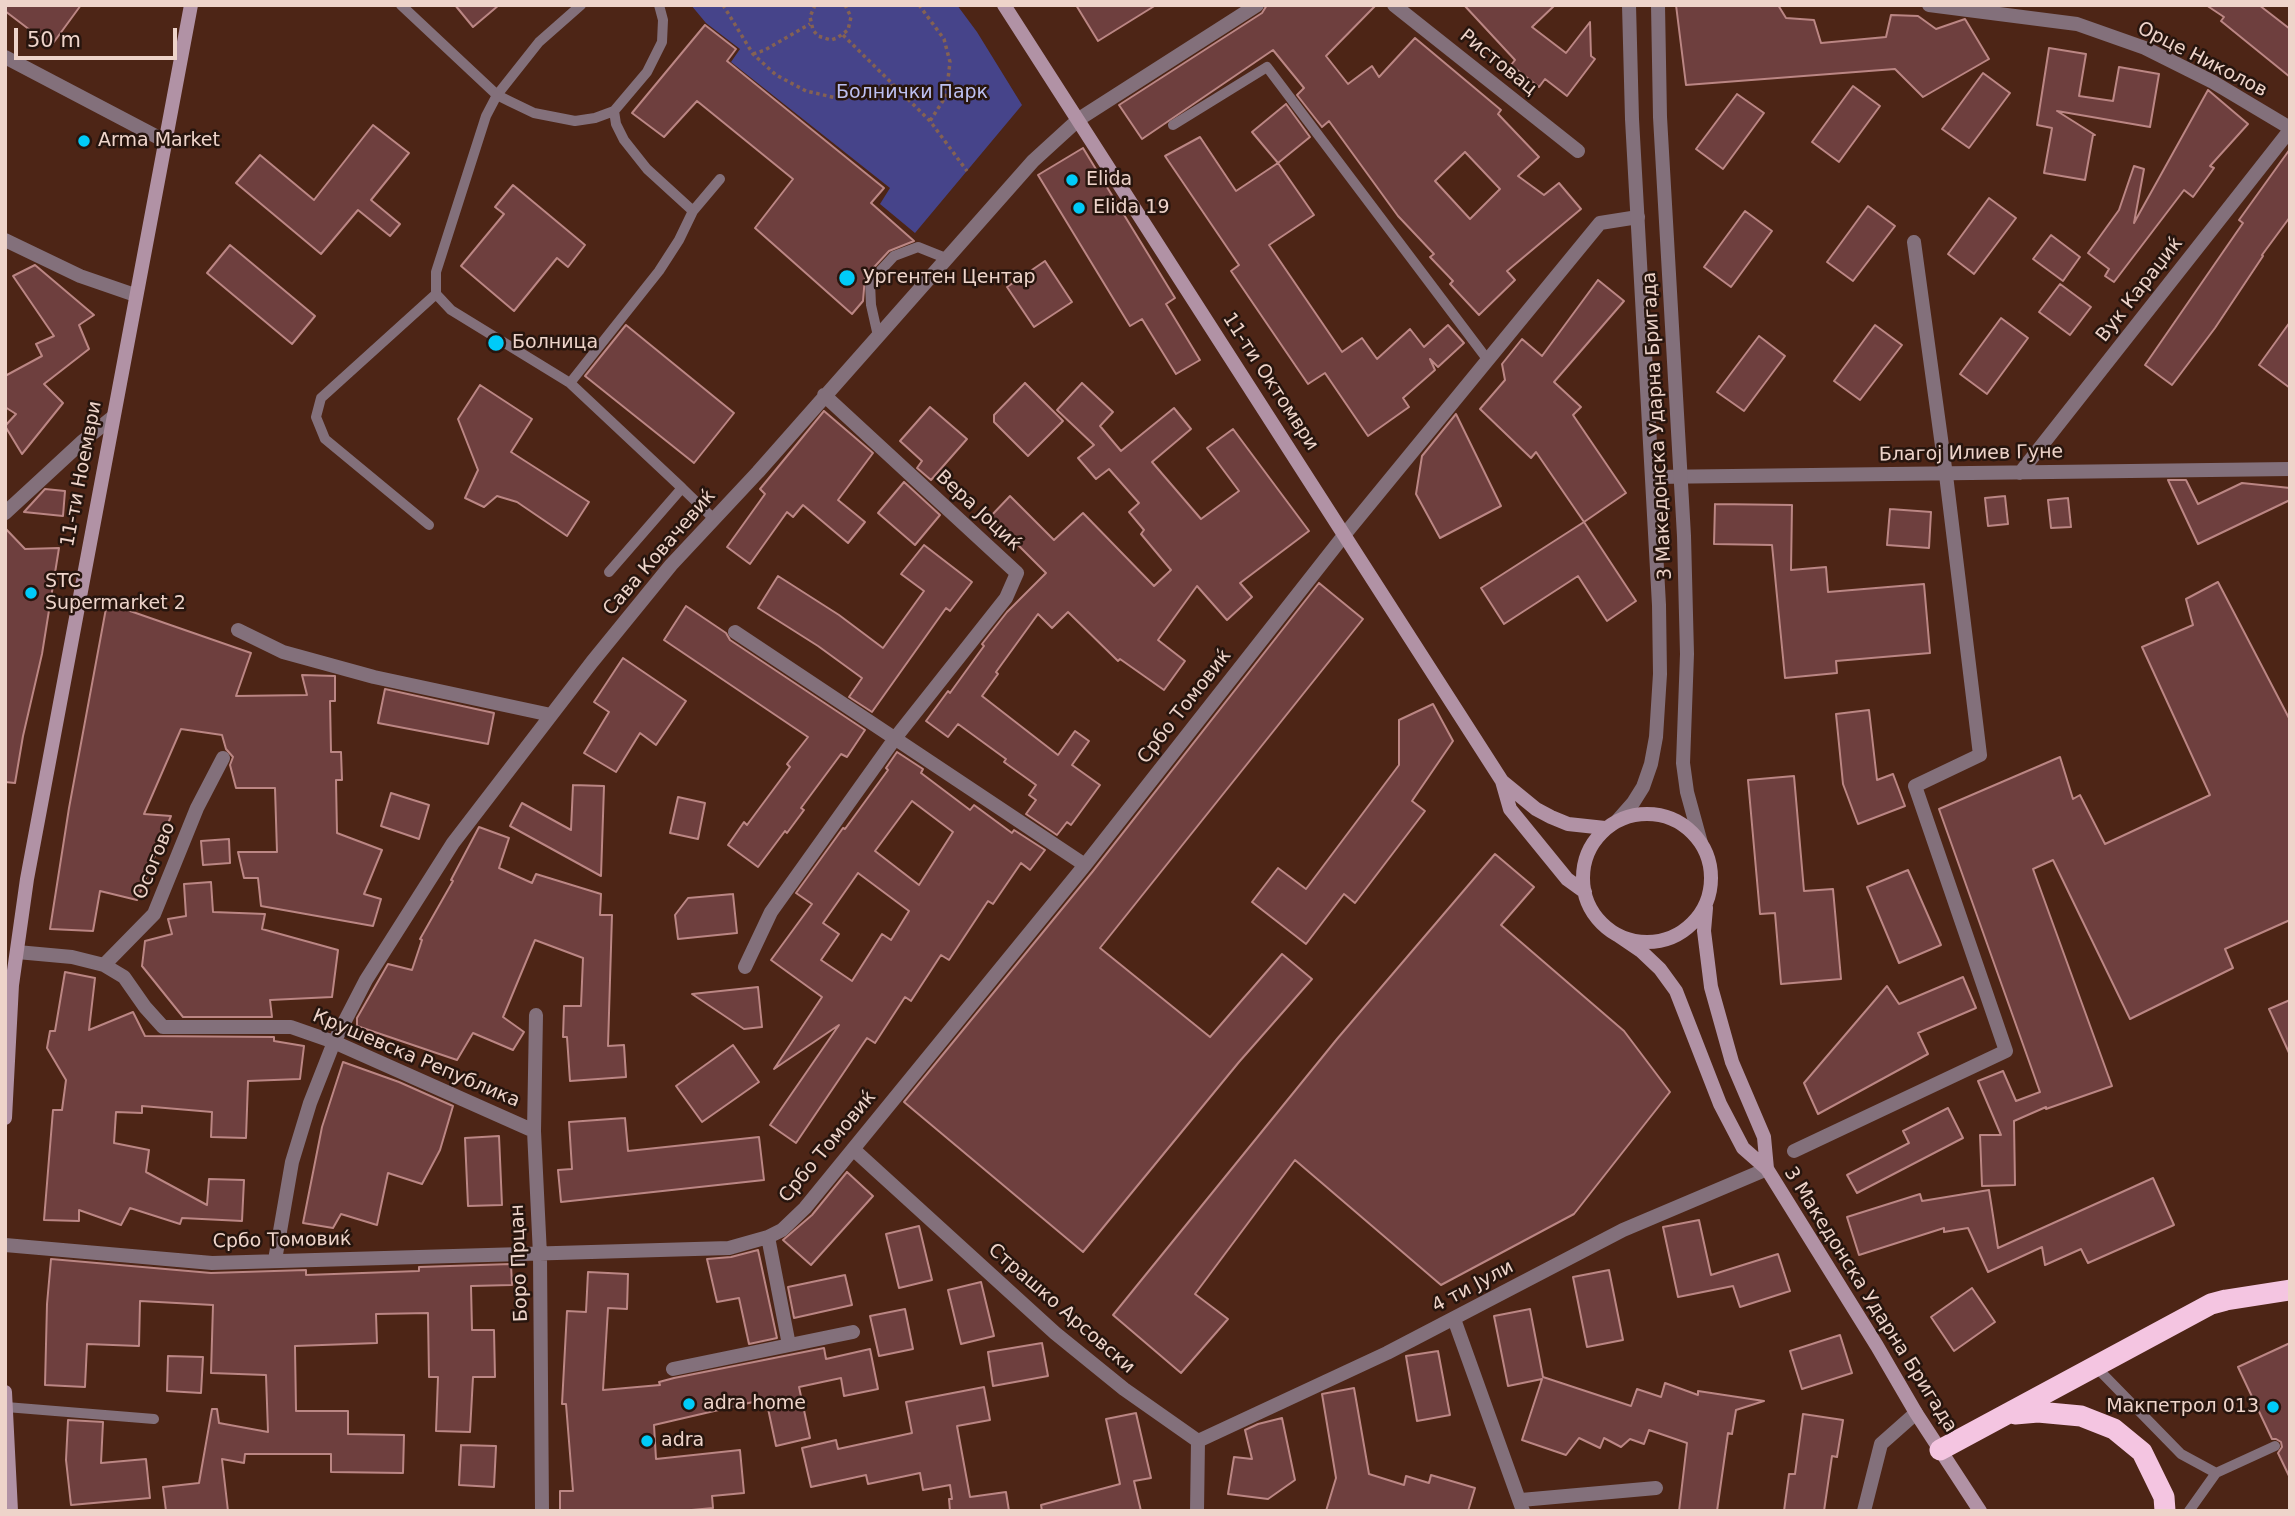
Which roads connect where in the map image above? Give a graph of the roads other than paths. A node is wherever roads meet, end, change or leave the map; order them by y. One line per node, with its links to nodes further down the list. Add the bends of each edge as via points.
1 (191, 5): 17 (main road, 11-ти Ноември)
2 (401, 5): 12 (lane)
3 (581, 5): 12 (lane, via 539,42)
4 (659, 5): 13 (lane, via 662,42 647,72)
5 (1004, 5): 14 (main road, 11-ти Октомври)
6 (1257, 5): 14 (street, Сава Ковачевиќ)
7 (1394, 5): 18 (street, Ристовац)
8 (1629, 5): 21 (street, 3 Македонска Ударна Бригада)
9 (1658, 5): 34 (street, 3 Македонска Ударна Бригада)
10 (1928, 5): 16 (street, Орце Николов, via 2077,24 2145,48)
11 (5, 57): 17 (street)
12 (497, 95): 13 (lane, via 534,113 575,121); 26 (lane, via 473,150 436,272)
13 (614, 111): 20 (lane, via 624,140 647,169)
14 (1079, 119): 24 (street, Сава Ковачевиќ, via 1034,161); 41 (main road, 11-ти Октомври)
15 (1173, 125): 28 (lane, via 1267,67)
16 (2290, 129): 33 (street, Вук Караџиќ)
17 (165, 141): 25 (main road, 11-ти Ноември)
18 (1578, 151)
19 (720, 180): 20 (lane)
20 (693, 211): 29 (lane, via 659,271)
21 (1638, 217): 28 (street, Србо Томовиќ, via 1600,223); 36 (street, 3 Македонска Ударна Бригада)
22 (5, 240): 25 (street, via 80,276)
23 (1914, 242): 35 (street)
24 (948, 259): 27 (street, Сава Ковачевиќ); 27 (lane, via 918,247 894,256 870,282)
25 (135, 295): 31 (main road, 11-ти Ноември)
26 (436, 295): 29 (lane, via 451,310); 40 (lane, via 321,398 316,417 325,439)
27 (878, 336): 30 (street, Сава Ковачевиќ)
28 (1487, 359): 41 (street, Србо Томовиќ)
29 (570, 383): 37 (lane)
30 (824, 396): 39 (street, Сава Ковачевиќ); 46 (street, Вера Јоциќ, via 1017,573 1006,598)
31 (113, 417): 38 (street); 56 (main road, 11-ти Ноември)
32 (2290, 469): 33 (street, Благој Илиев Гуне)
33 (2020, 473): 35 (street, Благој Илиев Гуне)
34 (1681, 475): 35 (street, Благој Илиев Гуне); 36 (street, Благој Илиев Гуне); 51 (street, 3 Македонска Ударна Бригада, via 1687,654 1683,763)
35 (1946, 475): 64 (street, via 1980,755 1915,786 2006,1051)
36 (1652, 477): 49 (street, 3 Македонска Ударна Бригада, via 1659,605 1656,737 1643,787)
37 (682, 488): 39 (lane); 42 (lane)
38 (5, 513)
39 (714, 519): 45 (street, Сава Ковачевиќ, via 671,565)
40 (429, 524)
41 (1345, 534): 48 (main road, 11-ти Октомври); 52 (street, Србо Томовиќ)
42 (609, 572)
43 (238, 630): 45 (street, via 283,652 374,677)
44 (735, 632): 46 (street)
45 (551, 715): 60 (street, Сава Ковачевиќ, via 453,843 366,980)
46 (896, 737): 52 (street); 58 (street, Вера Јоциќ, via 771,912)
47 (223, 758): 57 (street, Осогово, via 197,808 154,914)
48 (1502, 781): 50 (main road, via 1551,817 1567,824); 53 (main road, via 1510,809 1567,879)
49 (1618, 820): 50 (main road); 51 (main road, via 1633,814 1664,815 1679,821)
50 (1605, 828): 53 (main road, via 1586,857)
51 (1701, 843): 54 (main road, via 1711,872)
52 (1085, 865): 63 (street, Србо Томовиќ)
53 (1584, 892): 55 (main road, via 1596,916)
54 (1707, 902): 55 (main road, via 1689,927 1669,938 1646,942); 65 (main road, via 1704,931 1710,988 1732,1062 1763,1137)
55 (1616, 934): 65 (main road, via 1660,969 1676,991 1726,1115 1743,1148)
56 (17, 952): 57 (street, Крушевска Република); 61 (main road, 11-ти Ноември)
57 (103, 965): 60 (street, Крушевска Република, via 124,976 163,1027 291,1027)
58 (745, 967)
59 (536, 1015): 62 (street, Боро Прцан)
60 (334, 1042): 62 (street, Крушевска Република); 69 (street, Сава Ковачевиќ, via 292,1162)
61 (5, 1118)
62 (534, 1131): 68 (street, Боро Прцан)
63 (853, 1149): 66 (street, Србо Томовиќ, via 805,1208); 81 (street, Страшко Арсовски, via 1055,1333)
64 (1794, 1151)
65 (1767, 1169): 71 (street, 4 ти Јули, via 1623,1230); 78 (main road, 3 Македонска Ударна Бригада)
66 (768, 1237): 68 (street, Србо Томовиќ, via 729,1248); 73 (street)
67 (5, 1245): 69 (street, Србо Томовиќ, via 212,1262)
68 (540, 1255): 69 (street, Србо Томовиќ); 88 (street, Боро Прцан)
69 (275, 1260)
70 (2290, 1290): 74 (highway, via 2211,1304)
71 (1454, 1319): 81 (street, 4 ти Јули); 86 (street)
72 (853, 1332): 73 (street)
73 (789, 1345): 75 (street)
74 (2095, 1367): 79 (highway); 84 (lane, via 2181,1454)
75 (673, 1369)
76 (5, 1392): 77 (main road)
77 (6, 1406): 80 (lane); 87 (main road)
78 (1916, 1413): 83 (main road, 3 Македонска Ударна Бригада); 90 (street, via 1881,1444)
79 (2009, 1415): 83 (highway); 92 (highway, via 2081,1416 2114,1429 2142,1452 2164,1497)
80 (154, 1419)
81 (1198, 1441): 89 (street)
82 (2275, 1446): 84 (lane)
83 (1940, 1450): 91 (main road, 3 Македонска Ударна Бригада)
84 (2216, 1473): 93 (lane)
85 (1656, 1488): 86 (street)
86 (1522, 1505)
87 (11, 1511)
88 (542, 1511)
89 (1197, 1511)
90 (1864, 1511)
91 (1980, 1511)
92 (2165, 1511)
93 (2189, 1511)

